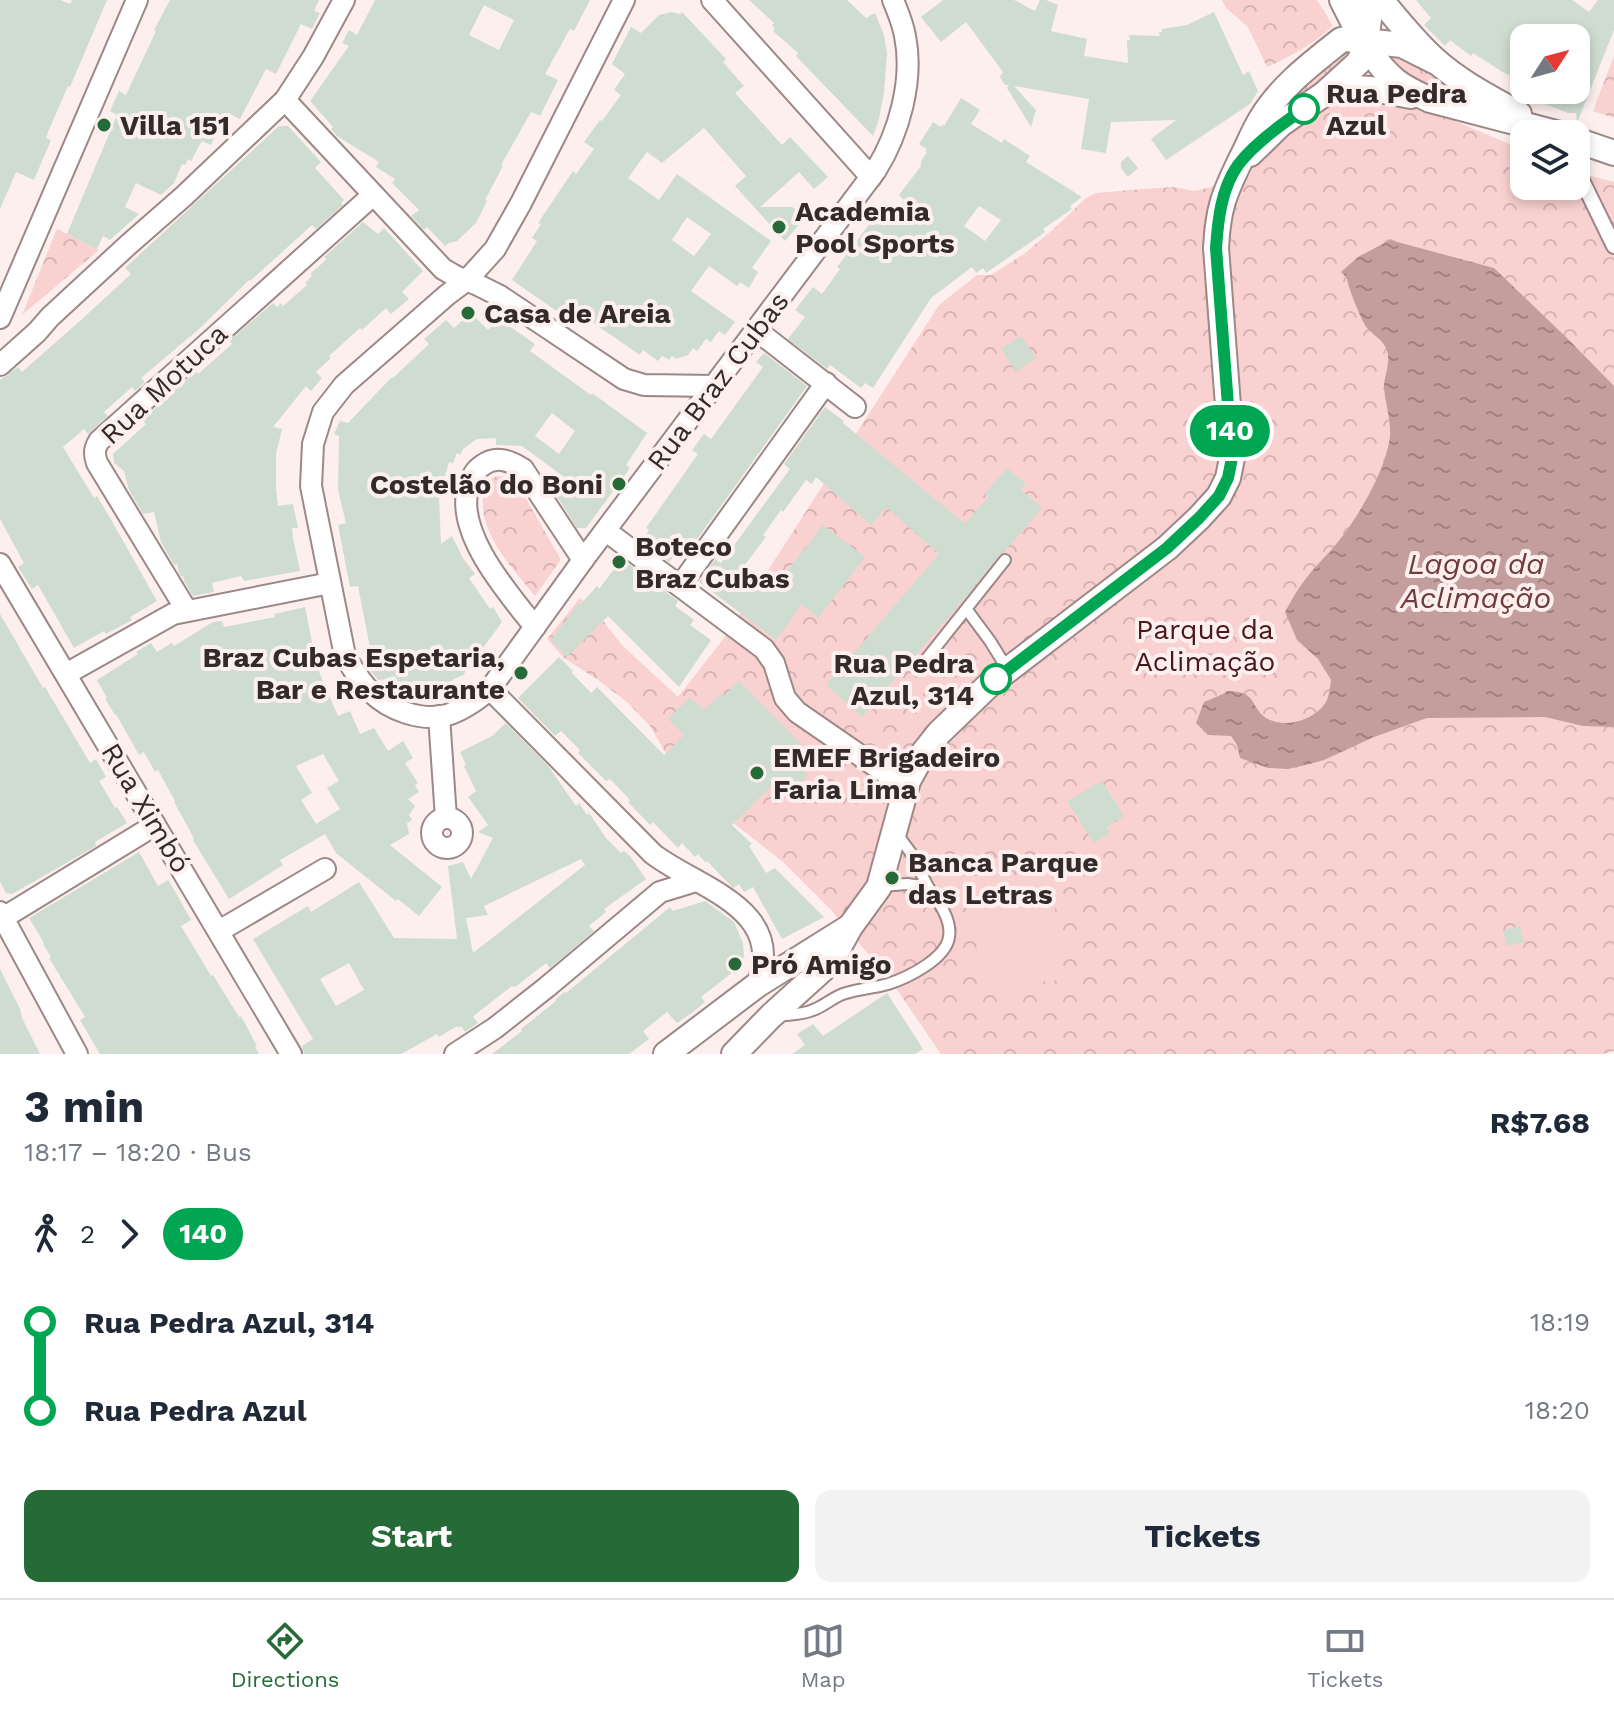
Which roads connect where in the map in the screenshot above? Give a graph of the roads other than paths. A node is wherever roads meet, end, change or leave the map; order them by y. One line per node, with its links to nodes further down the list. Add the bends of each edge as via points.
1 (137, 0): 25 (street)
2 (344, 0): 12 (street)
3 (624, 0): 23 (street, via 502,238)
4 (712, 0): 19 (street)
5 (893, 0): 19 (street, Rua Braz Cubas, via 906,38 905,90 891,142)
6 (1342, 0): 9 (street)
7 (1367, 0): 9 (street)
8 (1381, 0): 10 (street)
9 (1365, 42): 10 (street, via 1402,45); 11 (street, via 1358,63); 13 (street, via 1395,80); 18 (street, via 1341,40 1290,82 1262,118)
10 (1436, 62): 15 (street)
11 (1324, 94): 13 (street, via 1366,87); 18 (street, via 1281,124)
12 (285, 100): 20 (street); 24 (street)
13 (1430, 100): 14 (street)
14 (1510, 120)
15 (1532, 120)
16 (1590, 145): 17 (street)
17 (1614, 153)
18 (1239, 164): 42 (street, via 1222,202 1216,248 1232,458 1228,478 1219,496 1167,548)
19 (871, 177): 27 (street, Rua Braz Cubas)
20 (373, 195): 23 (street, via 443,269); 39 (street, Rua Motuca, via 95,448 97,463)
21 (1590, 197): 22 (street)
22 (1614, 246)
23 (467, 280): 30 (street, via 500,296 624,379 644,385); 36 (street, via 344,385 323,412 310,475)
24 (50, 317): 26 (street, via 17,332); 28 (street)
25 (0, 318)
26 (0, 328)
27 (756, 330): 29 (street); 30 (street, Rua Braz Cubas)
28 (0, 365)
29 (826, 383): 31 (street); 37 (street)
30 (714, 386): 32 (street, Rua Braz Cubas)
31 (855, 407)
32 (606, 531): 33 (street, Rua Braz Cubas); 37 (street)
33 (583, 560): 40 (street, Rua Braz Cubas); 40 (street, via 523,469 499,459 476,470 466,495 470,526 485,558)
34 (1005, 560): 38 (lane)
35 (0, 564): 43 (street, Rua Ximbó)
36 (330, 583): 39 (street); 45 (street, via 345,656 356,675 373,695 395,708 421,717)
37 (680, 586): 46 (street, via 764,649 785,698 797,712 887,774)
38 (967, 610): 41 (lane); 42 (lane)
39 (187, 611): 43 (street)
40 (535, 627): 44 (street, Rua Braz Cubas)
41 (920, 667)
42 (1008, 670): 46 (street, via 939,733)
43 (66, 674): 48 (street, Rua Ximbó)
44 (490, 689): 45 (street, Rua Braz Cubas, via 473,703); 51 (street, via 653,854)
45 (439, 716): 47 (street)
46 (908, 781): 49 (street)
47 (446, 818)
48 (155, 825): 54 (street); 56 (street, Rua Ximbó)
49 (894, 830): 52 (street); 53 (lane)
50 (325, 869): 56 (street)
51 (696, 881): 57 (street, via 733,902 755,927 763,951); 60 (street, via 660,892)
52 (879, 887): 53 (lane); 55 (street)
53 (928, 887): 58 (lane, via 948,923 949,937 923,968 889,983 841,994 814,1010)
54 (2, 915): 61 (street)
55 (850, 927): 57 (street); 58 (street, via 824,968)
56 (219, 931): 62 (street, Rua Ximbó)
57 (757, 985): 59 (street)
58 (771, 1016): 65 (street)
59 (703, 1027): 63 (street); 64 (street)
60 (460, 1053)
61 (77, 1054)
62 (291, 1054)
63 (666, 1054)
64 (725, 1054)
65 (734, 1054)

